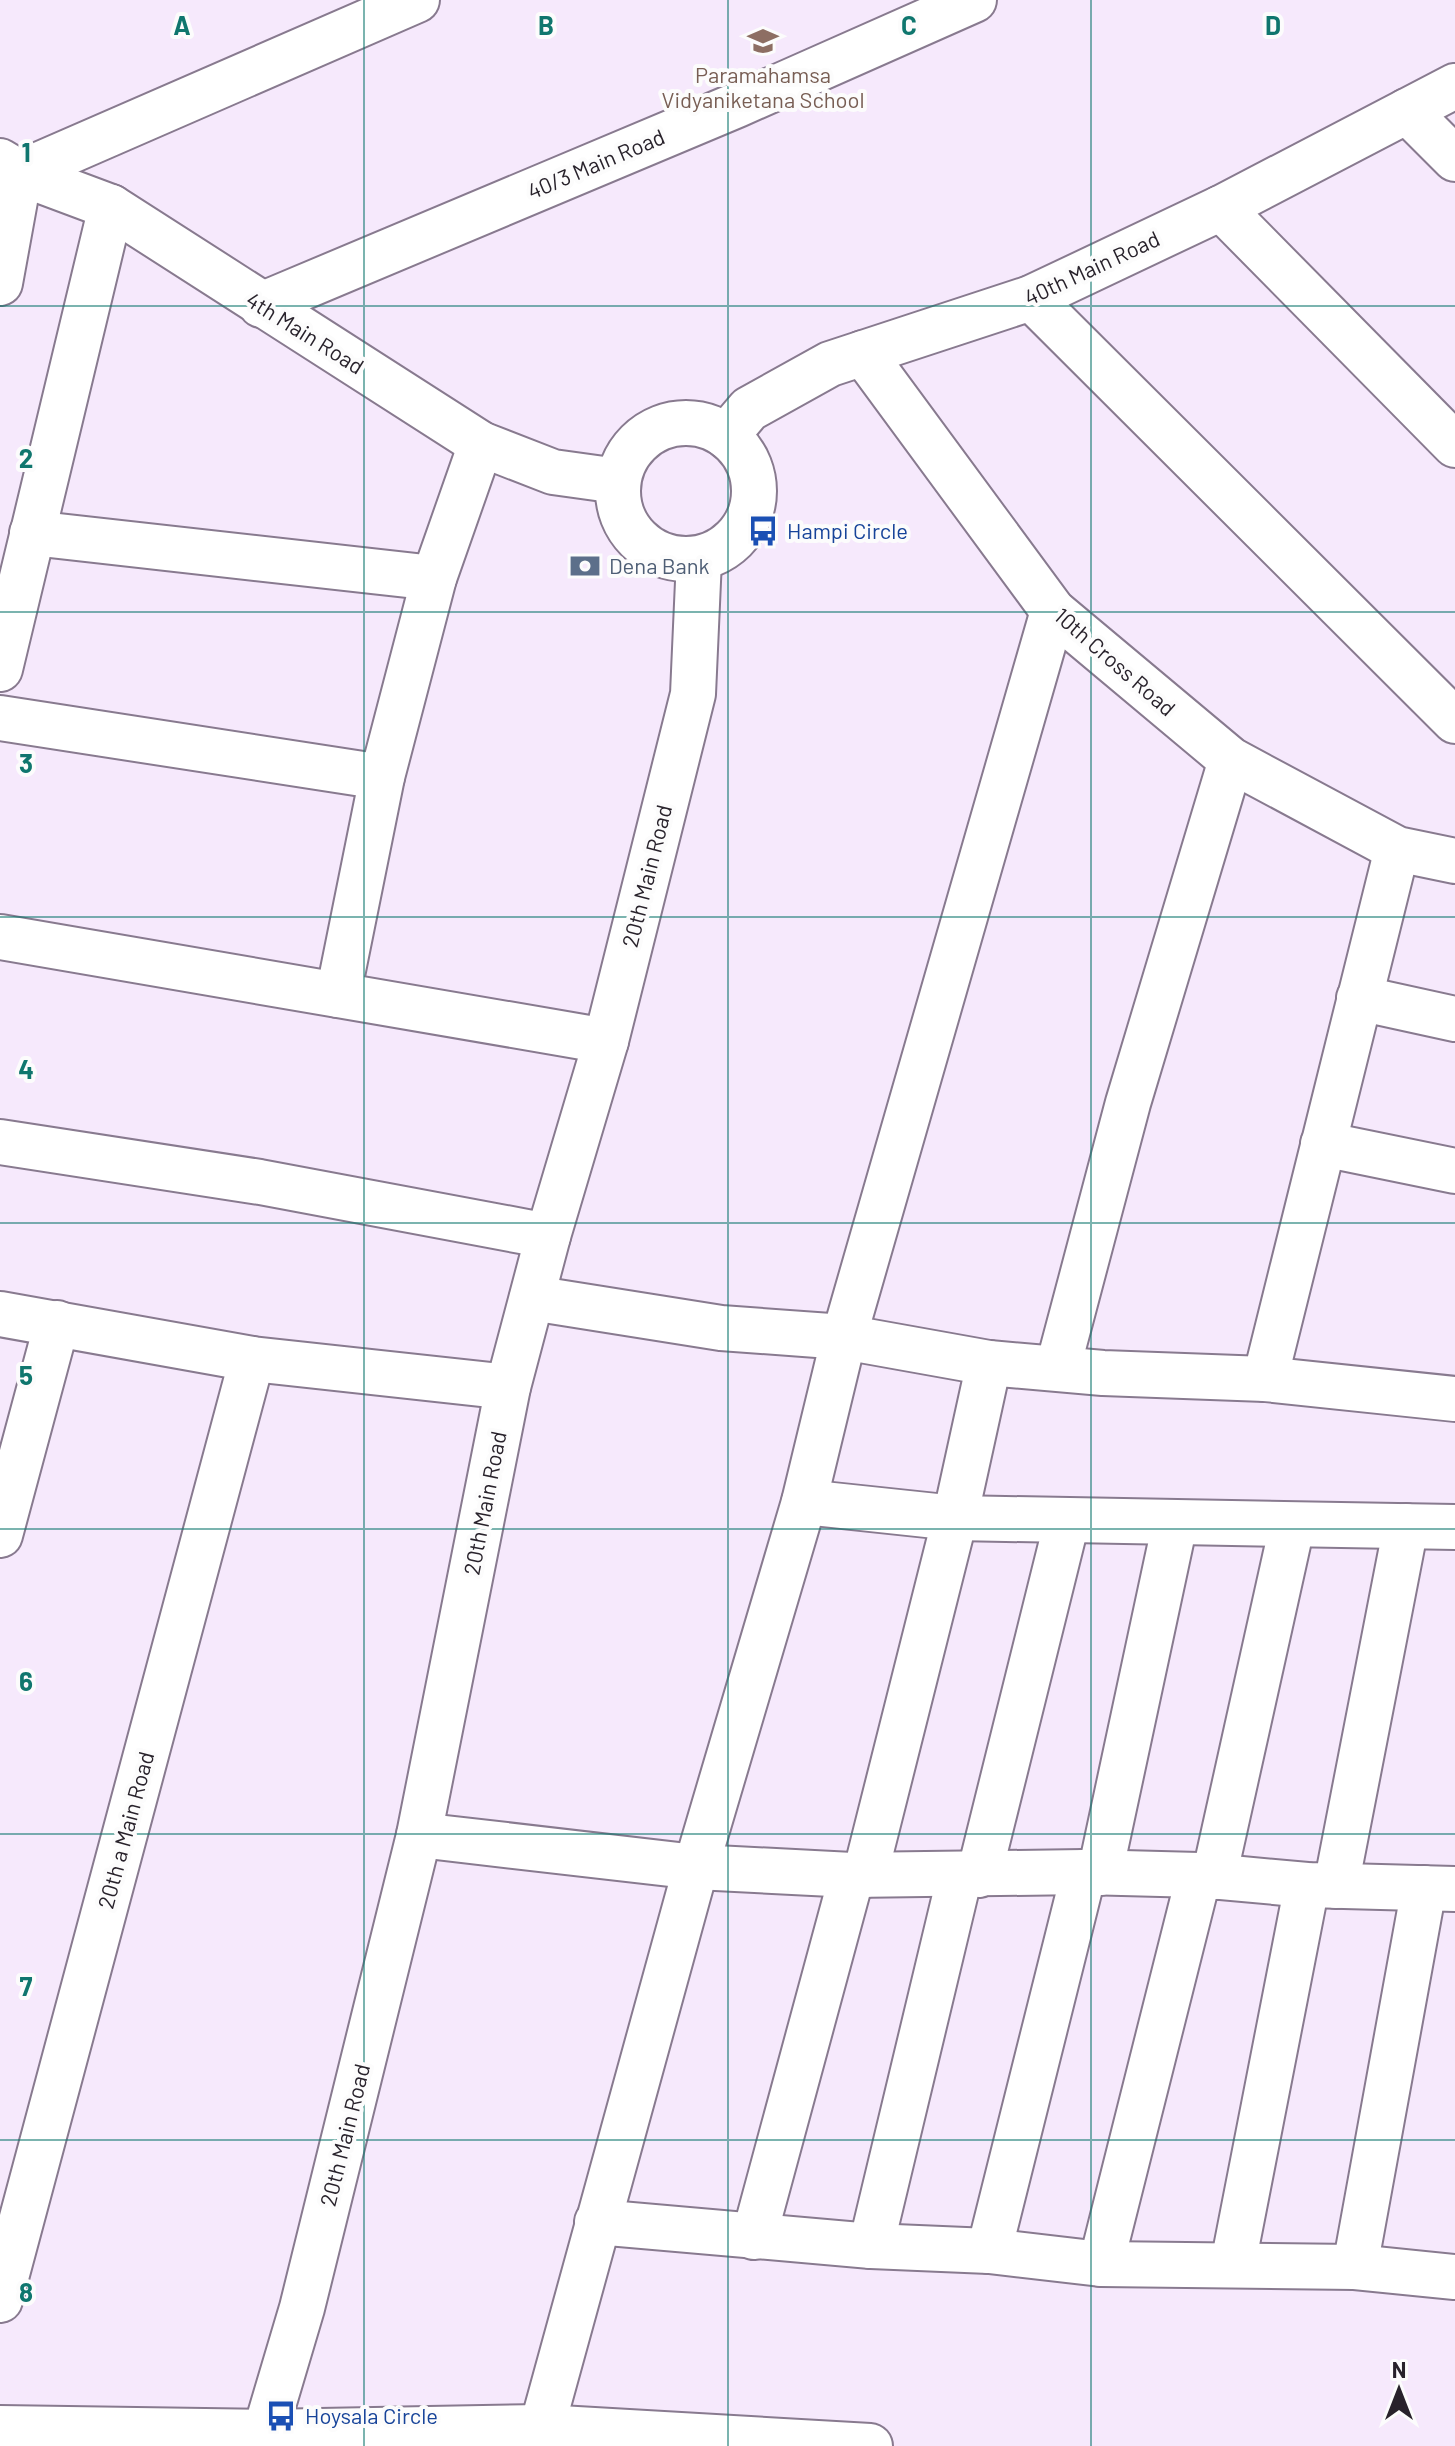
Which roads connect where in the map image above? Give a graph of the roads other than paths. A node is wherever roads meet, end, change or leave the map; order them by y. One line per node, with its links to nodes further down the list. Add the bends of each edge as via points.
1 (417, 0): 3 (street)
2 (974, 0): 12 (street, 40/3 Main Road)
3 (352, 10): 7 (street)
4 (1455, 86): 5 (street, 40th Main Road)
5 (1407, 111): 6 (street); 9 (street, 40th Main Road)
6 (1455, 159)
7 (10, 167): 8 (street, 4th Main Road); 10 (street)
8 (111, 207): 12 (street, 4th Main Road); 18 (street)
9 (1221, 208): 11 (street, 40th Main Road); 16 (street)
10 (0, 283)
11 (1031, 298): 13 (street, 40th Main Road); 24 (street)
12 (261, 305): 15 (street, 4th Main Road)
13 (863, 353): 14 (street, 40th Main Road, via 830,364 749,409); 21 (street, 10th Cross Road)
14 (726, 436): 17 (street, via 696,423 654,431 624,461); 19 (street, via 747,459 755,501 736,539)
15 (481, 444): 17 (street, 4th Main Road, via 553,472); 20 (street)
16 (1455, 445)
17 (618, 481): 19 (street, via 618,503 638,541 676,559)
18 (32, 533): 20 (street); 22 (street)
19 (699, 559): 33 (street, 20th Main Road, via 693,694)
20 (434, 578): 26 (street)
21 (1053, 611): 25 (street, 10th Cross Road); 41 (street)
22 (0, 669)
23 (0, 718): 26 (street)
24 (1455, 721)
25 (1231, 760): 27 (street, 10th Cross Road); 44 (street, via 1128,1103)
26 (382, 777): 30 (street)
27 (1397, 849): 28 (street, 10th Cross Road); 31 (street)
28 (1455, 861)
29 (0, 937): 30 (street)
30 (338, 995): 33 (street)
31 (1359, 998): 32 (street); 35 (street)
32 (1455, 1019)
33 (606, 1041): 37 (street, 20th Main Road)
34 (0, 1142): 37 (street, via 260,1182)
35 (1323, 1144): 36 (street); 45 (street)
36 (1455, 1171)
37 (548, 1236): 38 (street, 20th Main Road)
38 (532, 1298): 41 (street, via 721,1328); 46 (street, 20th Main Road)
39 (0, 1314): 40 (street)
40 (57, 1323): 42 (street); 55 (street)
41 (844, 1337): 43 (street); 48 (street)
42 (252, 1359): 46 (street); 72 (street, 20th a Main Road)
43 (989, 1363): 44 (street); 49 (street)
44 (1058, 1367): 45 (street)
45 (1265, 1379): 47 (street)
46 (508, 1387): 56 (street, 20th Main Road)
47 (1455, 1399)
48 (804, 1502): 49 (street); 57 (street)
49 (955, 1518): 50 (street); 59 (street)
50 (1067, 1521): 51 (street); 60 (street)
51 (1175, 1523): 52 (street); 58 (street)
52 (1292, 1526): 53 (street); 61 (street)
53 (1406, 1526): 54 (street); 62 (street)
54 (1455, 1527)
55 (0, 1535)
56 (419, 1835): 57 (street); 75 (street, 20th Main Road, via 302,2308)
57 (696, 1867): 59 (street); 64 (street)
58 (1092, 1872): 60 (street); 61 (street); 67 (street)
59 (859, 1875): 60 (street); 65 (street)
60 (970, 1875): 66 (street)
61 (1206, 1876): 62 (street); 68 (street)
62 (1322, 1886): 63 (street); 69 (street)
63 (1440, 1888): 70 (street)
64 (597, 2222): 65 (street); 73 (street)
65 (754, 2237): 66 (street)
66 (871, 2246): 67 (street)
67 (989, 2251): 68 (street)
68 (1101, 2264): 69 (street)
69 (1233, 2264): 70 (street)
70 (1355, 2267): 71 (street)
71 (1455, 2277)
72 (0, 2300)
73 (542, 2427): 75 (street); 76 (street)
74 (0, 2428): 75 (street)
75 (263, 2439)
76 (870, 2446)

